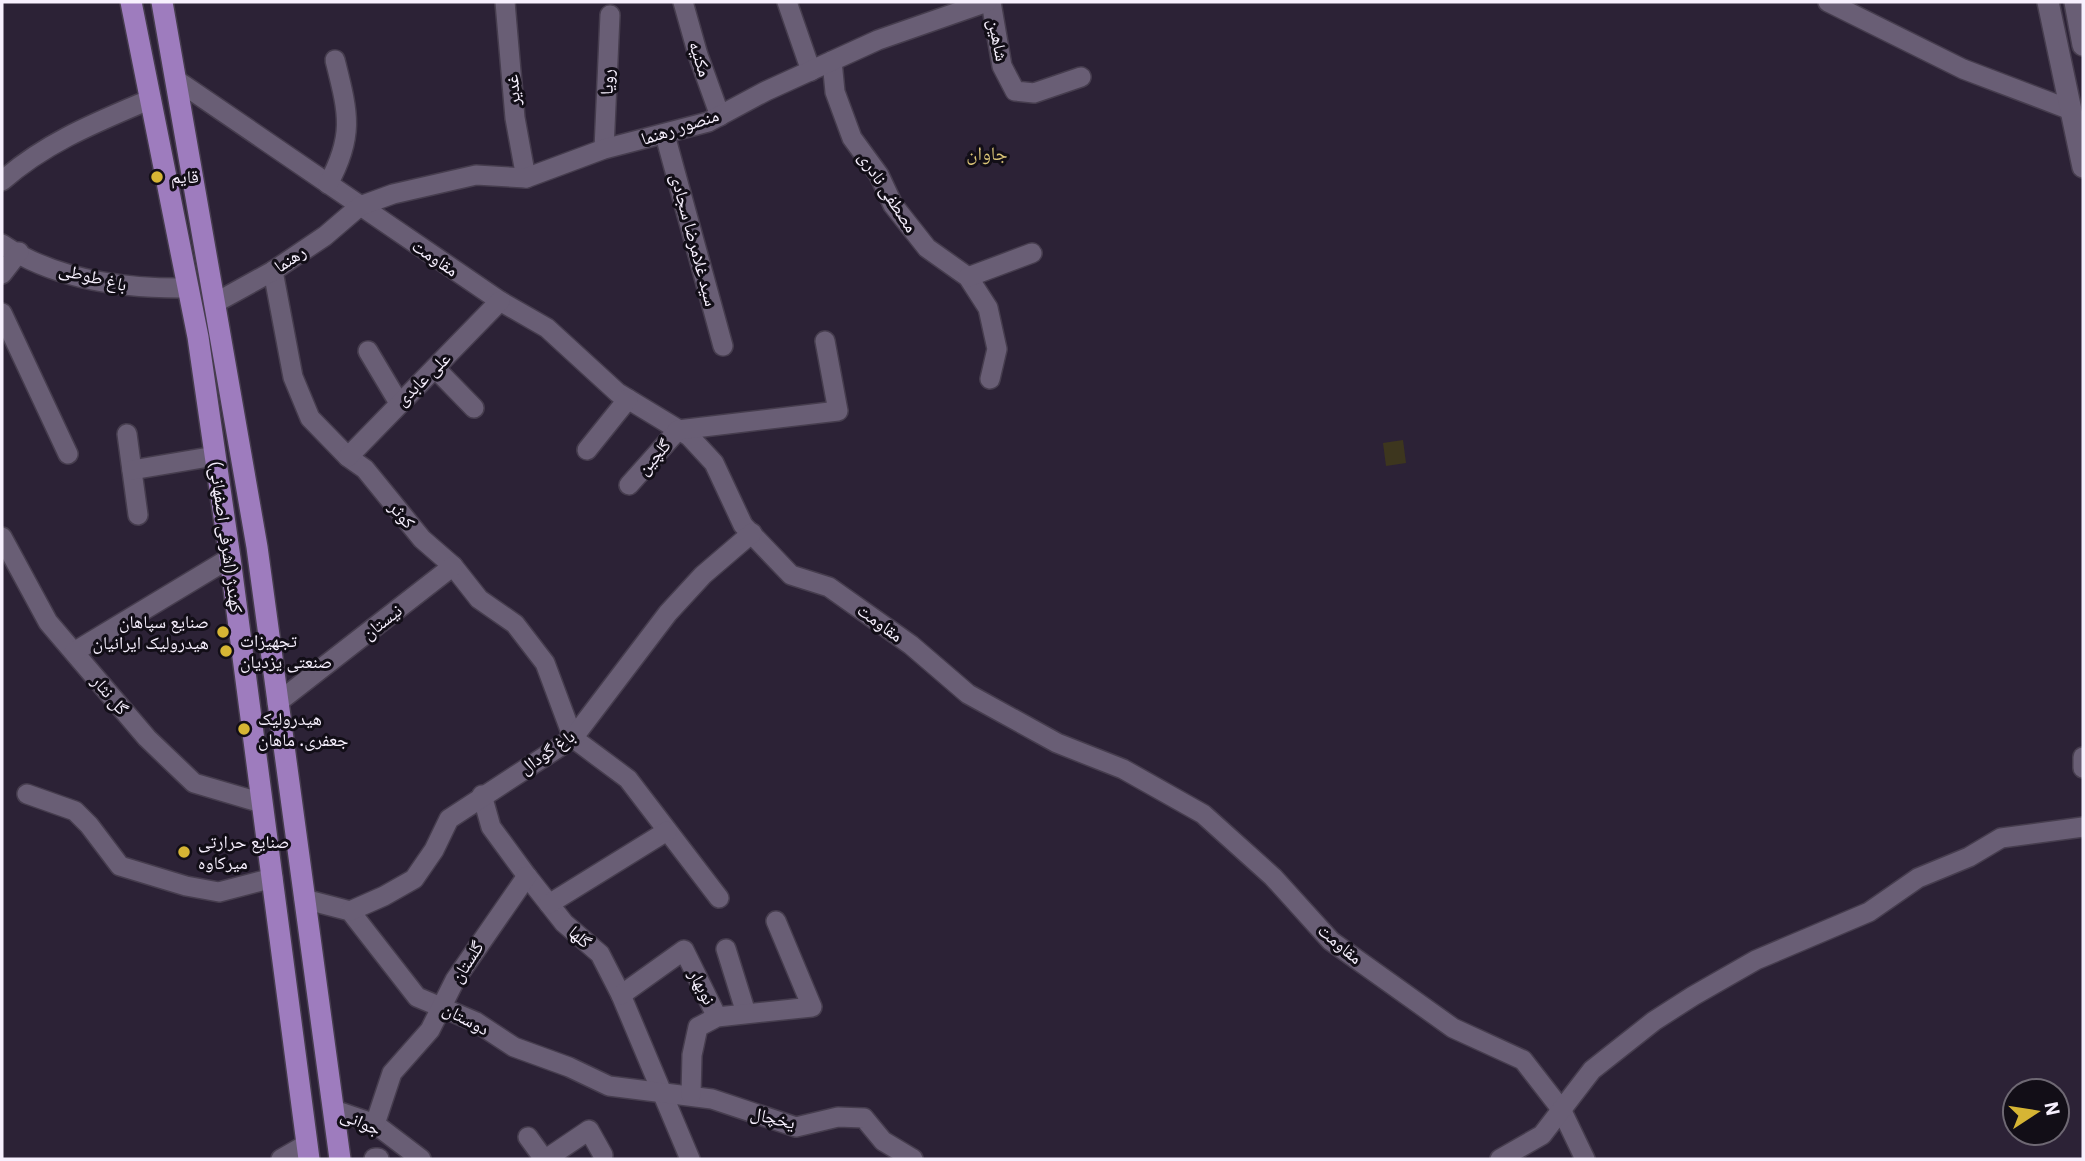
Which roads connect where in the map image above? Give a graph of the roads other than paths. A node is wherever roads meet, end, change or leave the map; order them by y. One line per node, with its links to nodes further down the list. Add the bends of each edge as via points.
1 (131, 2): 18 (main road, کهندژ (اشرفی اصفهانی))
2 (162, 2): 17 (main road, کهندژ (اشرفی اصفهانی))
3 (505, 2): 24 (street, غدیر, via 515,118)
4 (683, 2): 20 (street, مکنیه)
5 (787, 2): 15 (street)
6 (989, 2): 10 (street, منصور رهنما); 16 (street, شاهین, via 1002,66 1015,91 1034,93)
7 (1828, 2): 19 (street, via 1963,69)
8 (2048, 2): 19 (main road)
9 (2075, 2): 12 (main road)
10 (950, 8): 14 (street, منصور رهنما)
11 (610, 15): 22 (street, رویا)
12 (2083, 45)
13 (335, 60): 26 (street, via 348,134)
14 (832, 61): 15 (street, منصور رهنما); 32 (street, مصطفی نادری, via 835,92 852,138 879,174 893,205 927,248)
15 (811, 71): 20 (street, منصور رهنما)
16 (1081, 77)
17 (175, 79): 26 (street, مقاومت); 35 (main road, کهندژ (اشرفی اصفهانی))
18 (150, 99): 25 (street, via 68,134); 33 (main road, کهندژ (اشرفی اصفهانی))
19 (2071, 110): 23 (main road)
20 (720, 116): 21 (street, منصور رهنما)
21 (665, 135): 22 (street, منصور رهنما); 39 (street, سید غلامرضا سجادی)
22 (604, 149): 24 (street, منصور رهنما)
23 (2083, 167)
24 (526, 178): 27 (street, منصور رهنما, via 477,175)
25 (2, 181)
26 (328, 184): 27 (street, مقاومت)
27 (360, 206): 30 (street, رهنما); 34 (street, مقاومت)
28 (10, 248): 31 (street); 33 (street, باغ طوطی, via 93,279 141,289)
29 (1032, 253): 32 (street)
30 (273, 271): 35 (street, رهنما); 52 (street, کوثر, via 293,377 310,418)
31 (2, 274)
32 (968, 277): 42 (street, مصطفی نادری, via 988,308 998,349)
33 (189, 288): 37 (main road, کهندژ (اشرفی اصفهانی))
34 (499, 301): 41 (street, علی عابدی); 43 (street, مقاومت, via 547,327)
35 (215, 303): 48 (main road, کهندژ (اشرفی اصفهانی))
36 (2, 313): 50 (street)
37 (198, 337): 48 (main road, via 212,366 228,451); 51 (main road, کهندژ (اشرفی اصفهانی))
38 (825, 341): 46 (street, via 838,411)
39 (723, 346)
40 (368, 351): 44 (street)
41 (435, 368): 44 (street, علی عابدی); 45 (street)
42 (990, 379)
43 (628, 399): 46 (street, مقاومت); 49 (street)
44 (399, 403): 52 (street, علی عابدی)
45 (474, 408)
46 (678, 430): 54 (street, گلچین); 57 (street, مقاومت, via 714,463 743,525)
47 (127, 434): 53 (street)
48 (240, 448): 62 (main road, کهندژ (اشرفی اصفهانی))
49 (587, 450)
50 (68, 454)
51 (215, 456): 53 (street); 56 (main road, کهندژ (اشرفی اصفهانی))
52 (348, 457): 60 (street, کوثر, via 365,470 422,539)
53 (132, 470): 55 (street)
54 (629, 485)
55 (138, 515)
56 (224, 515): 59 (main road, کهندژ (اشرفی اصفهانی)); 62 (main road, via 241,514 263,638)
57 (752, 533): 64 (street, باغ گودال, via 703,575 668,614); 86 (street, مقاومت, via 792,575 829,586 911,645 968,694 1057,743 1124,769 1203,814 1273,877 1331,941 1453,1028 1523,1059)
58 (2, 537): 61 (street, گل نثار, via 48,622)
59 (230, 558): 61 (street); 69 (main road, کهندژ (اشرفی اصفهانی))
60 (453, 566): 63 (street, نیستان); 64 (street, کوثر, via 480,599 515,624 545,663)
61 (74, 652): 69 (street, گل نثار, via 147,738 194,783)
62 (271, 652): 63 (main road, کهندژ (اشرفی اصفهانی))
63 (277, 703): 75 (main road, کهندژ (اشرفی اصفهانی))
64 (573, 738): 68 (street, باغ گودال); 71 (street, via 628,779)
65 (2083, 757): 66 (street)
66 (2083, 768)
67 (27, 794): 73 (street, via 75,811 120,866 219,892)
68 (482, 795): 72 (street, گلها, via 491,827); 77 (street, باغ گودال, via 449,819 414,879)
69 (262, 803): 73 (main road, کهندژ (اشرفی اصفهانی))
70 (2083, 827): 86 (street, via 2001,838 1918,878 1869,912 1756,960 1654,1021 1592,1070)
71 (667, 831): 74 (street); 76 (street)
72 (527, 876): 76 (street, گلها); 81 (street, گلستان, via 454,979)
73 (273, 878): 90 (main road, کهندژ (اشرفی اصفهانی))
74 (719, 898)
75 (304, 899): 77 (street); 87 (main road, کهندژ (اشرفی اصفهانی))
76 (548, 904): 80 (street, گلها, via 600,954)
77 (350, 911): 81 (street, دوستان, via 417,997)
78 (776, 921): 82 (street, via 812,1007)
79 (726, 949): 82 (street)
80 (621, 995): 83 (street, نوبهار, via 684,950); 84 (street, گلها)
81 (442, 1005): 84 (street, دوستان, via 514,1048 609,1086); 88 (street, گلستان, via 430,1030 392,1073)
82 (746, 1013): 83 (street)
83 (717, 1017): 85 (street, via 698,1027)
84 (660, 1090): 85 (street, یخچال); 96 (street, گلها)
85 (691, 1095): 97 (street, یخچال, via 796,1127 838,1117 864,1118 883,1141)
86 (1561, 1109): 98 (street, via 1542,1135); 99 (street, مقاومت)
87 (334, 1110): 88 (street, جوانی); 93 (main road, کهندژ (اشرفی اصفهانی))
88 (375, 1124): 94 (street, جوانی)
89 (528, 1137): 95 (street)
90 (308, 1152): 92 (street)
91 (603, 1155): 95 (street, via 589,1130)
92 (281, 1159)
93 (340, 1159)
94 (421, 1159)
95 (545, 1159)
96 (690, 1159)
97 (913, 1159)
98 (1500, 1159)
99 (1585, 1159)

